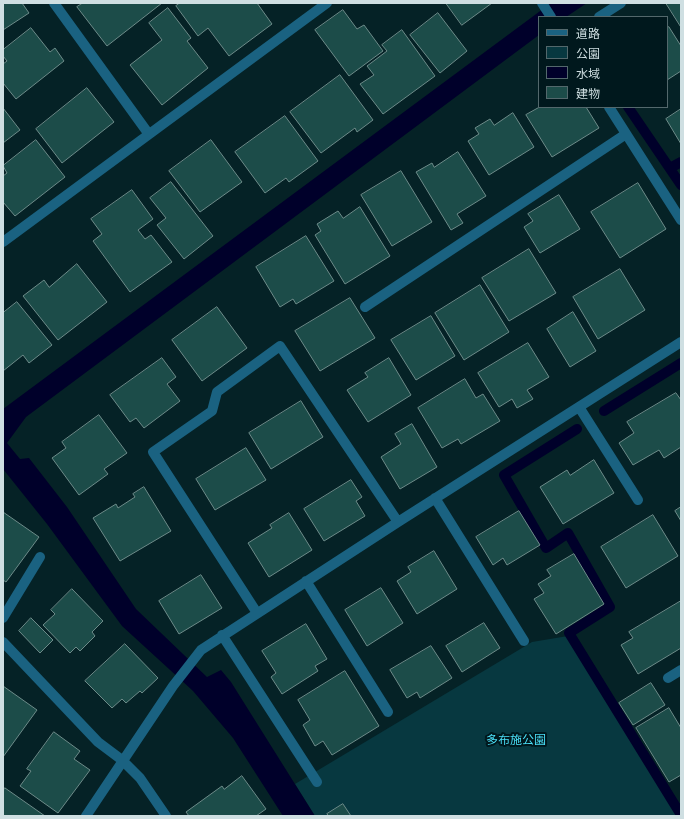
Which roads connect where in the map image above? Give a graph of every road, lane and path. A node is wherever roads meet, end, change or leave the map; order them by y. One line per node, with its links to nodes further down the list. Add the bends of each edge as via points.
1 (54, 3): 8 (street)
2 (327, 3): 8 (street)
3 (621, 3): 6 (street)
4 (543, 5): 5 (street)
5 (551, 16)
6 (601, 16)
7 (610, 108): 9 (street)
8 (148, 133): 11 (street)
9 (626, 134): 10 (street); 12 (street)
10 (681, 220)
11 (3, 240)
12 (365, 307)
13 (681, 342): 14 (street)
14 (579, 407): 15 (street); 16 (street)
15 (435, 498): 17 (street); 23 (street)
16 (638, 500)
17 (398, 522): 19 (street); 20 (street, via 280,346 217,392 212,411 153,452)
18 (40, 557): 21 (street)
19 (306, 581): 20 (street); 27 (street)
20 (257, 613): 22 (street)
21 (3, 618)
22 (222, 635): 28 (street, via 201,650); 29 (street)
23 (524, 641)
24 (3, 642): 28 (street, via 98,742)
25 (681, 670): 26 (street)
26 (668, 678)
27 (388, 712)
28 (122, 760): 30 (street); 31 (street, via 140,778)
29 (317, 782)
30 (86, 816)
31 (166, 816)

